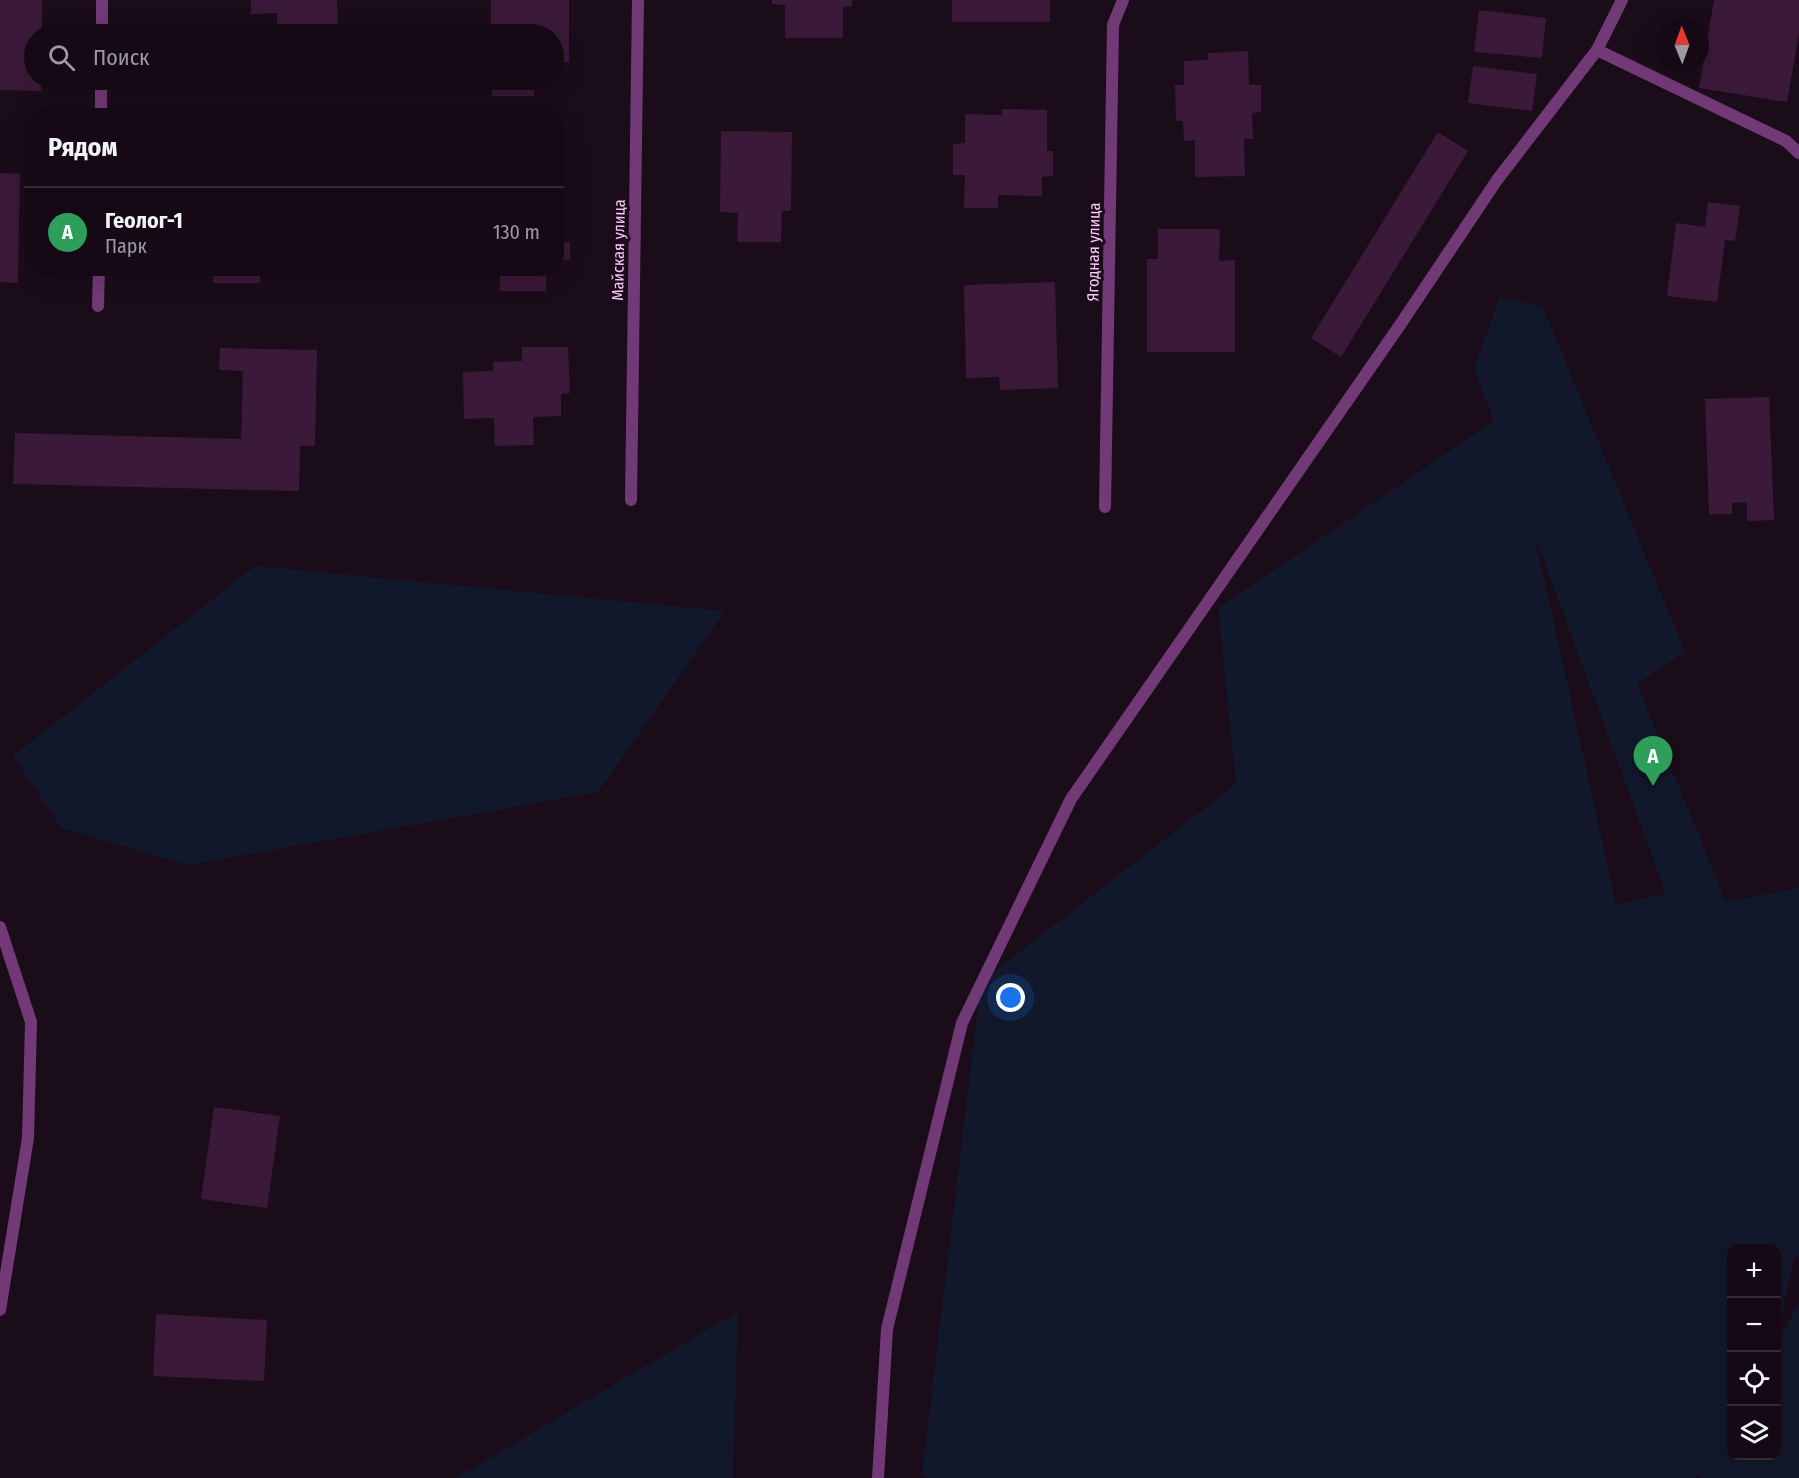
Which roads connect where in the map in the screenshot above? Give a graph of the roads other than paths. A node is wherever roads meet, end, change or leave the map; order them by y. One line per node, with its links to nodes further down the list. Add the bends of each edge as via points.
1 (102, 0): 5 (street)
2 (638, 0): 12 (street, Майская улица)
3 (1123, 0): 13 (street, Ягодная улица, via 1113,25)
4 (1622, 0): 6 (street)
5 (102, 24)
6 (1597, 50): 9 (street, via 1786,141); 16 (street, via 1497,180 1071,799 962,1023 887,1329)
7 (101, 90): 8 (street)
8 (101, 108)
9 (1799, 153)
10 (99, 276): 11 (street)
11 (98, 306)
12 (631, 500)
13 (1105, 507)
14 (0, 927): 15 (street, via 31,1022 28,1138)
15 (0, 1310)
16 (878, 1478)

